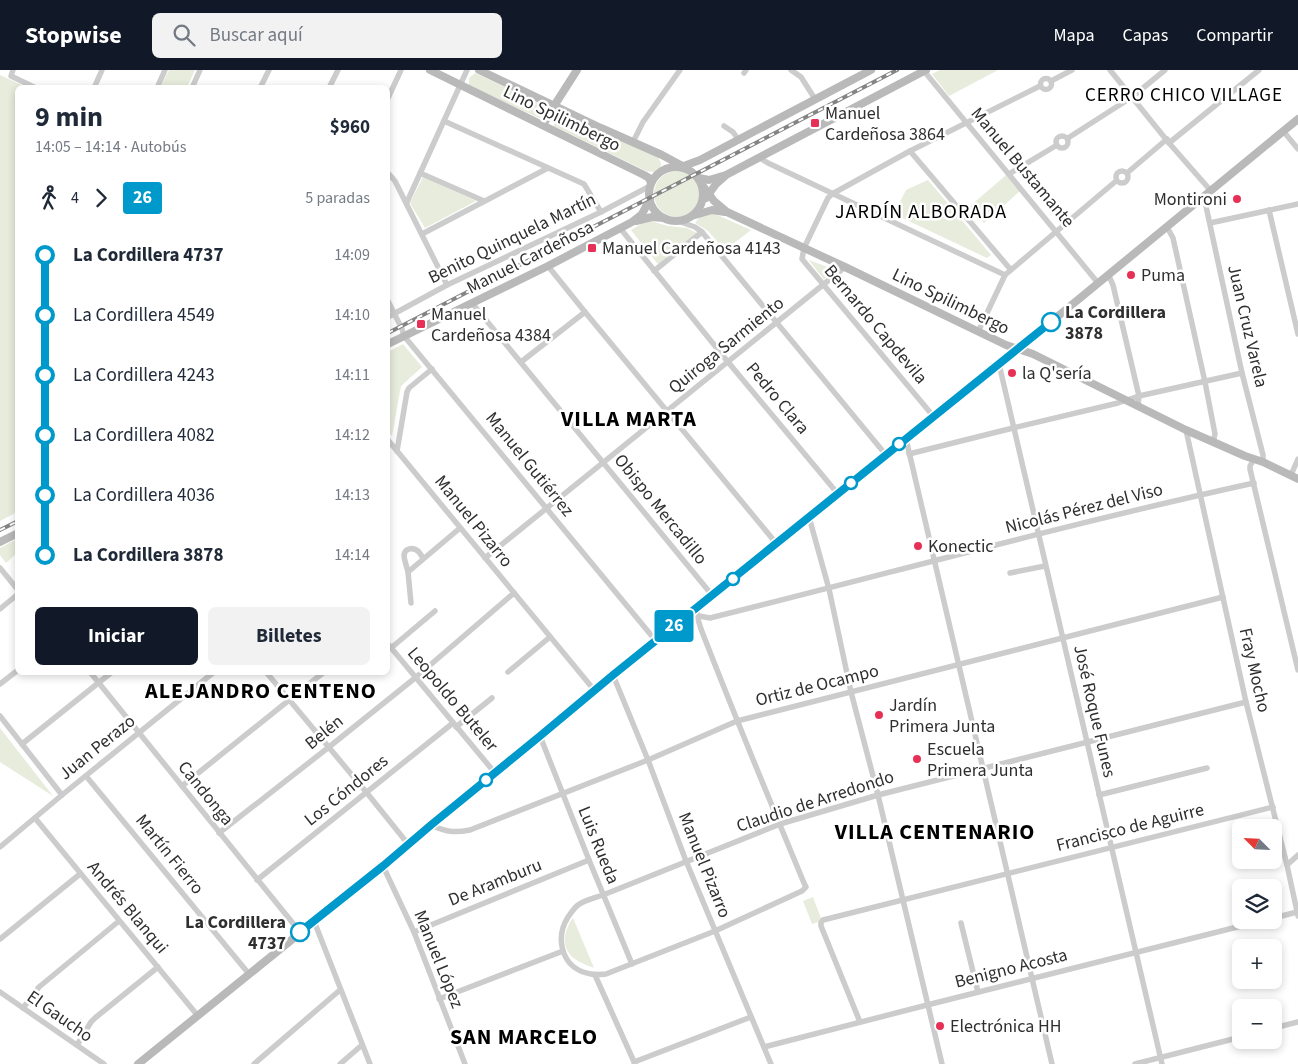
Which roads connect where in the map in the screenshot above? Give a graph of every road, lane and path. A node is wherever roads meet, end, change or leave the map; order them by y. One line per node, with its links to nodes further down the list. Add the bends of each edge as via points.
1 (102, 70): 21 (street)
2 (165, 70): 22 (street)
3 (200, 70): 23 (street)
4 (269, 70): 24 (street)
5 (338, 70): 25 (street)
6 (401, 70): 27 (street)
7 (430, 70): 26 (main road, Lino Spilimbergo)
8 (467, 70): 26 (street)
9 (478, 70): 30 (main road, Lino Spilimbergo)
10 (577, 70): 30 (main road)
11 (680, 70): 39 (street, via 643,122)
12 (791, 70): 29 (street, via 801,77)
13 (870, 70): 29 (main road)
14 (925, 70): 33 (street, Manuel Bustamante); 42 (main road)
15 (1072, 70): 33 (street, via 1051,81 1044,79 1040,86)
16 (1110, 70): 28 (street)
17 (1165, 70): 28 (street)
18 (1259, 70): 38 (street)
19 (12, 73): 20 (street)
20 (31, 85)
21 (95, 85)
22 (158, 85)
23 (193, 85)
24 (262, 85)
25 (330, 85)
26 (460, 85): 32 (street); 34 (main road, Lino Spilimbergo)
27 (390, 94)
28 (1132, 97): 38 (street); 46 (street, via 1068,138 1066,146 1057,145)
29 (814, 99): 37 (main road)
30 (554, 106): 34 (main road); 39 (main road, Lino Spilimbergo)
31 (1298, 119): 36 (main road)
32 (444, 121): 44 (street); 45 (street)
33 (966, 122): 41 (street); 46 (street, Manuel Bustamante)
34 (543, 125): 50 (main road, Lino Spilimbergo, via 644,174)
35 (724, 126): 37 (street)
36 (1284, 132): 40 (street); 52 (main road)
37 (738, 139): 43 (main road)
38 (1168, 141): 52 (street); 71 (street, via 1127,173 1118,172 1116,181)
39 (633, 142): 43 (main road, Lino Spilimbergo)
40 (1298, 149)
41 (910, 151): 54 (street); 78 (street)
42 (760, 158): 48 (main road); 54 (street)
43 (684, 167): 49 (main road, Lino Spilimbergo); 50 (main road, via 662,171)
44 (548, 168): 57 (street); 62 (street, via 584,184)
45 (420, 173): 57 (street); 58 (street)
46 (1009, 174): 71 (street, Manuel Bustamante)
47 (390, 175): 58 (street)
48 (726, 175): 49 (main road, via 709,180); 53 (main road)
49 (699, 178): 51 (main road, Lino Spilimbergo)
50 (651, 184): 56 (main road); 62 (street, Benito Quinquela Martín)
51 (703, 186): 53 (main road, Lino Spilimbergo); 59 (main road)
52 (1211, 191): 55 (main road)
53 (709, 194): 59 (main road); 63 (main road, Lino Spilimbergo)
54 (832, 194): 74 (street); 80 (street)
55 (1204, 197): 68 (street, Juan Cruz Varela); 69 (main road)
56 (650, 199): 65 (main road, via 654,210); 67 (main road, Manuel Cardeñosa, via 642,214)
57 (484, 201): 73 (street)
58 (407, 202): 73 (street)
59 (701, 204): 64 (main road)
60 (1298, 204): 61 (street)
61 (1269, 210): 68 (street); 91 (street)
62 (601, 212): 82 (street, Benito Quinquela Martín)
63 (727, 212): 64 (main road, Lino Spilimbergo, via 708,211); 74 (main road, Lino Spilimbergo)
64 (692, 216): 66 (main road, Lino Spilimbergo)
65 (664, 218): 66 (main road); 67 (main road, Manuel Cardeñosa)
66 (678, 221): 72 (street)
67 (632, 222): 70 (main road, Manuel Cardeñosa)
68 (1210, 224): 99 (street, Juan Cruz Varela)
69 (1168, 227): 79 (main road); 100 (street)
70 (620, 228): 75 (main road, Manuel Cardeñosa); 77 (street, Pedro Clara)
71 (1057, 231): 78 (street); 81 (street, Manuel Bustamante)
72 (702, 232): 77 (street); 89 (street)
73 (422, 234): 82 (street)
74 (804, 248): 76 (main road, Lino Spilimbergo); 83 (street, Bernardo Capdevila, via 802,259)
75 (548, 266): 84 (main road, Manuel Cardeñosa); 86 (street)
76 (845, 267): 83 (street, Quiroga Sarmiento); 90 (main road, Lino Spilimbergo)
77 (654, 270): 96 (street, Pedro Clara)
78 (1011, 270): 80 (street)
79 (1108, 274): 81 (main road); 101 (street, via 1114,285)
80 (1005, 275): 90 (street)
81 (1098, 283): 94 (main road)
82 (447, 285): 87 (street, Benito Quinquela Martín)
83 (824, 285): 89 (street, Quiroga Sarmiento); 105 (street, Bernardo Capdevila)
84 (472, 303): 92 (main road, Manuel Cardeñosa); 95 (street, Obispo Mercadillo)
85 (390, 305): 87 (street, Manuel Gutiérrez)
86 (584, 312): 95 (street); 104 (street)
87 (394, 314): 88 (street, Benito Quinquela Martín); 92 (street, Manuel Gutiérrez)
88 (390, 316)
89 (777, 322): 96 (street, Quiroga Sarmiento); 113 (street)
90 (978, 332): 94 (main road, Lino Spilimbergo)
91 (1298, 334)
92 (404, 336): 93 (main road, Manuel Cardeñosa); 98 (street, Manuel Gutiérrez)
93 (390, 343)
94 (1018, 349): 97 (main road); 102 (main road, Lino Spilimbergo)
95 (521, 362): 116 (street, Obispo Mercadillo)
96 (728, 362): 104 (street, Quiroga Sarmiento); 120 (street, Pedro Clara)
97 (999, 364): 105 (main road); 106 (street, José Roque Funes)
98 (432, 369): 111 (street, via 407,392); 122 (street, Manuel Gutiérrez)
99 (1242, 373): 100 (street); 117 (street, Juan Cruz Varela)
100 (1205, 382): 101 (street); 110 (street, via 1215,434)
101 (1139, 396): 102 (street); 103 (street)
102 (1126, 400): 103 (main road, Lino Spilimbergo); 106 (street)
103 (1138, 406): 107 (main road, Lino Spilimbergo)
104 (667, 412): 116 (street, Quiroga Sarmiento); 128 (street)
105 (934, 416): 108 (main road)
106 (1013, 428): 112 (street); 126 (street, José Roque Funes)
107 (1186, 430): 110 (main road, Lino Spilimbergo); 121 (street, Fray Mocho)
108 (906, 439): 112 (street); 113 (main road)
109 (390, 442): 111 (street, Manuel Pizarro)
110 (1213, 442): 114 (main road, Lino Spilimbergo)
111 (397, 451): 124 (street, Manuel Pizarro)
112 (909, 454): 131 (street)
113 (886, 455): 120 (main road)
114 (1254, 459): 117 (main road, Lino Spilimbergo); 119 (street, via 1250,466)
115 (1298, 459): 118 (street)
116 (604, 462): 122 (street, Quiroga Sarmiento); 139 (street, Obispo Mercadillo)
117 (1263, 462): 118 (main road, Lino Spilimbergo)
118 (1294, 477)
119 (1254, 483): 121 (street, Nicolás Pérez del Viso); 154 (street)
120 (838, 494): 123 (main road)
121 (1200, 495): 126 (street, Nicolás Pérez del Viso); 141 (street, Fray Mocho)
122 (547, 508): 130 (street, Quiroga Sarmiento); 150 (street, Manuel Gutiérrez)
123 (809, 517): 128 (main road); 137 (street)
124 (460, 528): 129 (street); 130 (street, Manuel Pizarro)
125 (15, 534): 127 (main road)
126 (1038, 535): 131 (street, Nicolás Pérez del Viso); 132 (street, José Roque Funes)
127 (0, 542)
128 (776, 544): 139 (main road)
129 (423, 558): 134 (street); 134 (street, via 414,549 406,551)
130 (485, 558): 138 (street, Manuel Pizarro)
131 (934, 562): 137 (street, Nicolás Pérez del Viso); 153 (street)
132 (1045, 566): 135 (street); 149 (street, José Roque Funes)
133 (0, 568): 136 (street)
134 (408, 572): 142 (street)
135 (1010, 573)
136 (15, 586)
137 (829, 589): 147 (street, Nicolás Pérez del Viso, via 710,618); 167 (street)
138 (514, 593): 148 (street, Manuel Pizarro); 163 (street, Belén)
139 (712, 595): 143 (main road)
140 (15, 596): 144 (street)
141 (1223, 596): 149 (street, Ortiz de Ocampo); 170 (street, Fray Mocho)
142 (411, 602)
143 (697, 607): 146 (main road); 147 (street)
144 (0, 609)
145 (435, 611): 151 (street)
146 (688, 614): 147 (street, Nicolás Pérez del Viso); 150 (main road)
147 (698, 616): 172 (street)
148 (550, 637): 156 (street); 166 (street, Manuel Pizarro)
149 (1062, 638): 153 (street, Ortiz de Ocampo); 176 (street, José Roque Funes)
150 (656, 641): 162 (main road)
151 (390, 645)
152 (390, 647): 163 (street, Leopoldo Buteler)
153 (958, 664): 167 (street, Ortiz de Ocampo); 180 (street)
154 (1298, 670)
155 (15, 672): 165 (street)
156 (508, 672)
157 (92, 675): 164 (street, Candonga)
158 (108, 675): 164 (street)
159 (210, 675): 174 (street, Juan Perazo)
160 (268, 675): 169 (street)
161 (320, 675): 169 (street)
162 (613, 675): 166 (main road); 179 (street, Manuel Pizarro)
163 (415, 678): 173 (street, Leopoldo Buteler); 178 (street, Belén)
164 (99, 683): 174 (street, Candonga); 177 (street)
165 (0, 684)
166 (595, 691): 175 (main road)
167 (851, 692): 172 (street, Ortiz de Ocampo); 188 (street)
168 (492, 698): 173 (street, Los Cóndores)
169 (290, 701): 178 (street); 184 (street)
170 (1246, 702): 176 (street, Claudio de Arredondo); 190 (street, Fray Mocho)
171 (0, 716): 177 (street)
172 (737, 721): 179 (street, Ortiz de Ocampo); 192 (street)
173 (455, 725): 182 (street, Leopoldo Buteler); 185 (street, Los Cóndores)
174 (139, 732): 183 (street, Juan Perazo); 184 (street, Candonga)
175 (540, 736): 182 (main road); 187 (street, Luis Rueda)
176 (1087, 742): 180 (street, Claudio de Arredondo); 189 (street, José Roque Funes)
177 (22, 744): 186 (street)
178 (329, 747): 185 (street); 194 (street, Belén)
179 (648, 760): 187 (street, Ortiz de Ocampo); 200 (street, Manuel Pizarro)
180 (982, 768): 188 (street, Claudio de Arredondo); 204 (street)
181 (1207, 768): 189 (street)
182 (495, 773): 193 (main road)
183 (86, 776): 186 (street, Juan Perazo); 222 (street, Martín Fierro)
184 (182, 786): 194 (street, Candonga)
185 (366, 793): 195 (street); 205 (street, Los Cóndores)
186 (62, 794): 191 (street, Juan Perazo)
187 (563, 794): 193 (street, Ortiz de Ocampo, via 470,830 446,831); 199 (street, Luis Rueda)
188 (878, 795): 192 (street, Claudio de Arredondo); 207 (street)
189 (1099, 795): 197 (street, José Roque Funes)
190 (1272, 807): 197 (street, Francisco de Aguirre); 201 (street, Fray Mocho)
191 (35, 818): 196 (street, Juan Perazo); 203 (street, Andrés Blanqui)
192 (780, 824): 200 (street, Claudio de Arredondo); 214 (street, via 806,887 802,892)
193 (431, 825): 195 (main road)
194 (219, 833): 205 (street, Candonga)
195 (408, 844): 202 (main road)
196 (0, 847)
197 (1111, 847): 204 (street, Francisco de Aguirre); 219 (street, José Roque Funes)
198 (1298, 855): 201 (street)
199 (589, 860): 206 (street, Luis Rueda); 216 (street, De Aramburu)
200 (686, 861): 206 (street, Claudio de Arredondo); 214 (street, Manuel Pizarro)
201 (1287, 865): 208 (street, Fray Mocho)
202 (383, 866): 211 (main road); 216 (street, Manuel López)
203 (80, 874): 210 (street, Andrés Blanqui); 217 (street)
204 (1008, 874): 207 (street, Francisco de Aguirre); 224 (street)
205 (257, 880): 215 (street, Candonga)
206 (603, 894): 218 (street, Claudio de Arredondo, via 571,912 563,926); 220 (street, Luis Rueda)
207 (903, 900): 229 (street); 233 (street, Francisco de Aguirre, via 821,923)
208 (1297, 914): 209 (street)
209 (1282, 917)
210 (119, 921): 221 (street, Andrés Blanqui); 230 (street, via 39,987)
211 (314, 921): 215 (main road); 225 (street)
212 (961, 923): 227 (street)
213 (1232, 928): 219 (street, Benigno Acosta)
214 (715, 931): 220 (street); 232 (street, Manuel Pizarro)
215 (300, 932): 222 (main road)
216 (414, 932): 228 (street, Manuel López)
217 (0, 939)
218 (563, 952): 223 (street, via 578,970); 228 (street)
219 (1136, 953): 224 (street, Benigno Acosta); 240 (street, José Roque Funes)
220 (632, 964): 223 (street)
221 (158, 967): 231 (street, Andrés Blanqui); 237 (street, via 95,1018)
222 (249, 974): 231 (main road)
223 (596, 975): 241 (street)
224 (1032, 979): 227 (street, Benigno Acosta); 250 (street)
225 (340, 990): 238 (street); 244 (street)
226 (0, 992): 230 (street, El Gaucho)
227 (978, 992): 229 (street, Benigno Acosta)
228 (439, 999): 247 (street, Manuel López)
229 (927, 1005): 233 (street, Benigno Acosta); 249 (street)
230 (23, 1008): 237 (street, El Gaucho)
231 (198, 1016): 243 (main road)
232 (751, 1017): 239 (street, Manuel Pizarro); 241 (street)
233 (860, 1022): 239 (street, Benigno Acosta)
234 (1298, 1022): 235 (street)
235 (1282, 1026)
236 (1232, 1039): 240 (street)
237 (77, 1045): 242 (street, El Gaucho)
238 (362, 1045): 245 (street); 246 (street)
239 (764, 1048): 248 (street, Manuel Pizarro)
240 (1161, 1057): 251 (street); 252 (street, José Roque Funes)
241 (634, 1063)
242 (104, 1064)
243 (138, 1064)
244 (254, 1064)
245 (340, 1064)
246 (370, 1064)
247 (465, 1064)
248 (771, 1064)
249 (942, 1064)
250 (1052, 1064)
251 (1135, 1064)
252 (1162, 1064)

